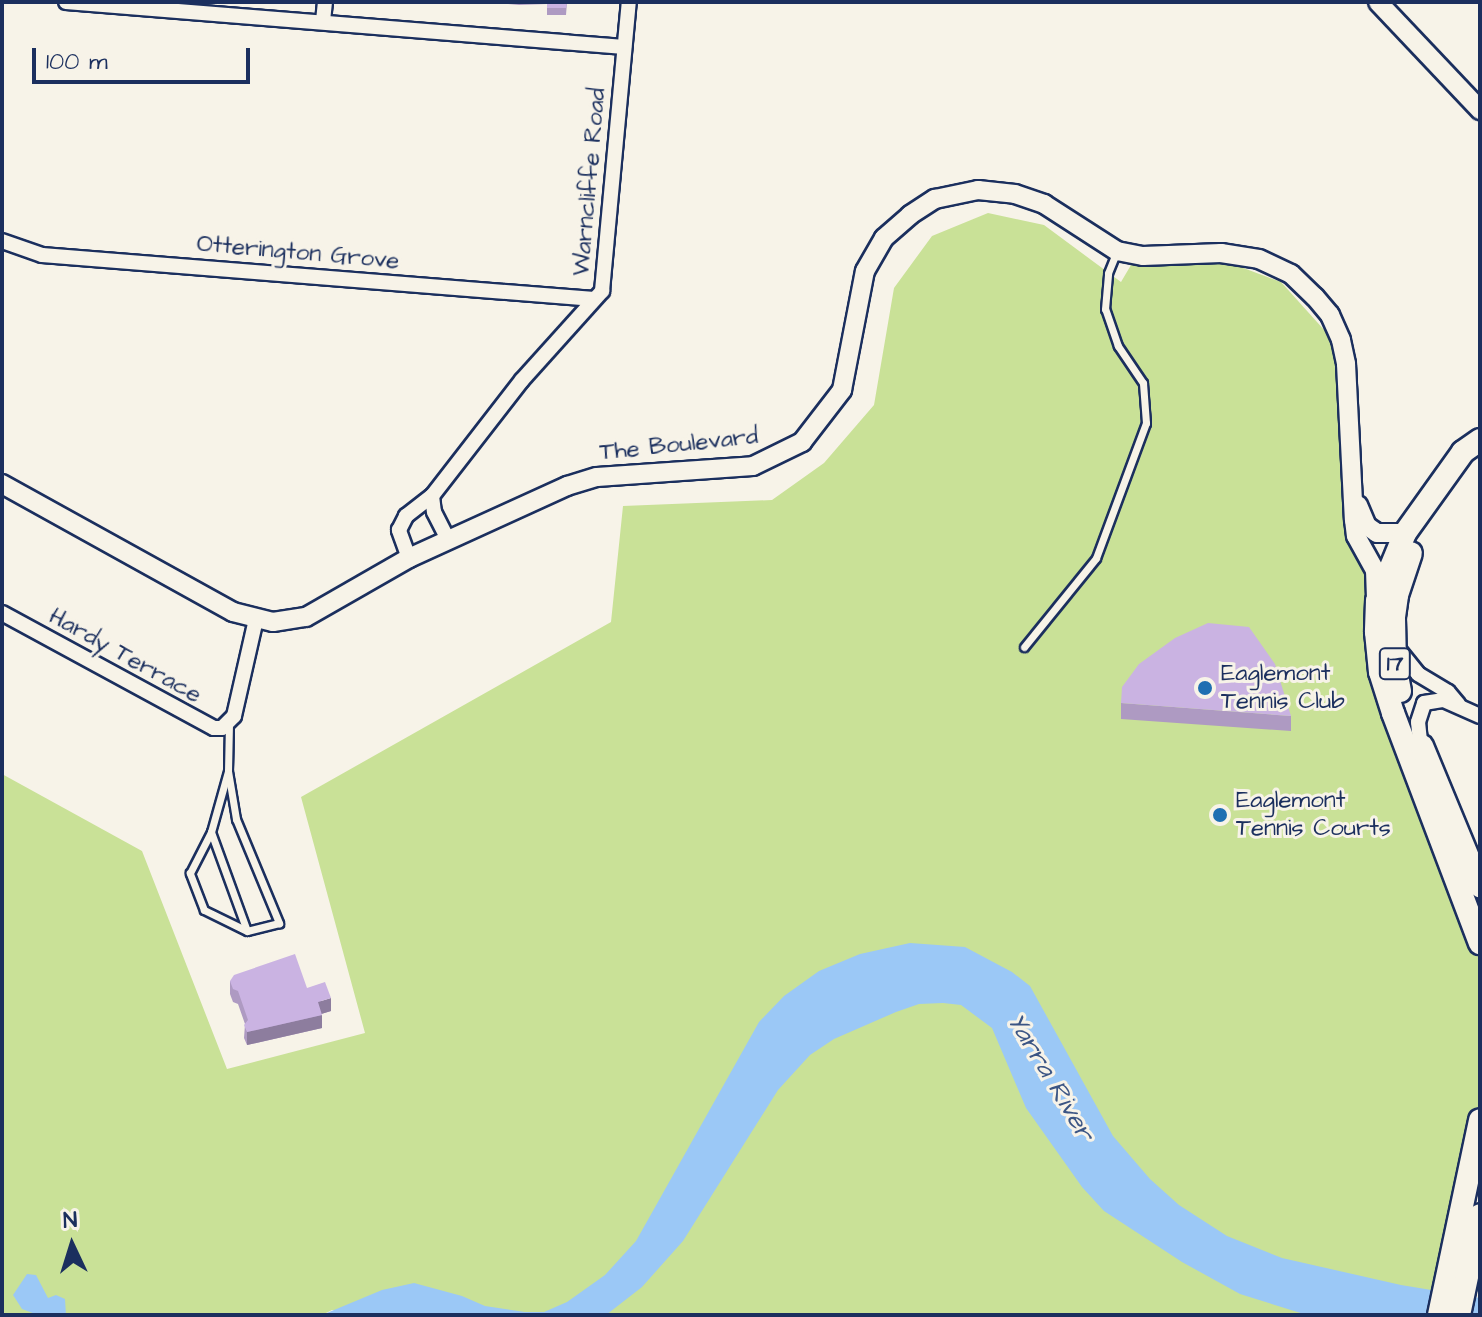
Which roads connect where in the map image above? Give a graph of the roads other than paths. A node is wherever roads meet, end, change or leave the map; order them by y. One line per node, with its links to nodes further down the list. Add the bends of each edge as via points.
1 (66, 2): 5 (street)
2 (325, 2): 5 (street)
3 (629, 2): 6 (street, Warncliffe Road)
4 (1378, 2): 7 (street)
5 (323, 21): 6 (street)
6 (624, 47): 10 (street, Warncliffe Road, via 606,278)
7 (1480, 110)
8 (2, 241): 10 (street, Otterington Grove, via 42,255)
9 (1117, 251): 15 (street, The Boulevard, via 1259,259 1291,274 1315,297 1336,328 1346,364); 17 (street, The Boulevard, via 1044,204 1015,194 978,190 935,199 884,238 865,271 842,390 802,442 753,466 597,477); 23 (lane, via 1108,273 1105,309 1118,346 1143,383 1146,423 1096,558)
10 (594, 299): 14 (street, Warncliffe Road, via 522,380)
11 (1480, 440): 16 (main road, 17, via 1463,452)
12 (1480, 449): 22 (main road, 17, via 1414,545 1397,595)
13 (2, 484): 21 (street, The Boulevard, via 233,612)
14 (432, 496): 17 (street); 18 (street, Warncliffe Road, via 406,516 399,530)
15 (1355, 499): 16 (street, The Boulevard, via 1367,526 1377,533); 19 (street, The Boulevard, via 1356,536 1375,570)
16 (1405, 533): 19 (main road, 17)
17 (448, 540): 18 (street, The Boulevard)
18 (409, 558): 21 (street, The Boulevard, via 306,617)
19 (1377, 601): 32 (main road, 17, via 1380,672)
20 (2, 613): 26 (street, Hardy Terrace, via 207,727)
21 (256, 619): 26 (street)
22 (1394, 642): 24 (street, via 1413,669); 27 (main road, 17, via 1401,696)
23 (1024, 647)
24 (1459, 704): 25 (street); 27 (street, via 1433,699 1424,703)
25 (1480, 716)
26 (229, 724): 28 (lane)
27 (1420, 741): 30 (main road, 17)
28 (228, 771): 29 (lane); 31 (lane, via 236,819 279,923)
29 (211, 832): 31 (lane); 31 (lane, via 190,873 204,910)
30 (1480, 886)
31 (247, 931)
32 (1480, 943)
33 (1480, 1120): 35 (main road)
34 (1480, 1215): 36 (main road)
35 (1439, 1315)
36 (1459, 1315)

